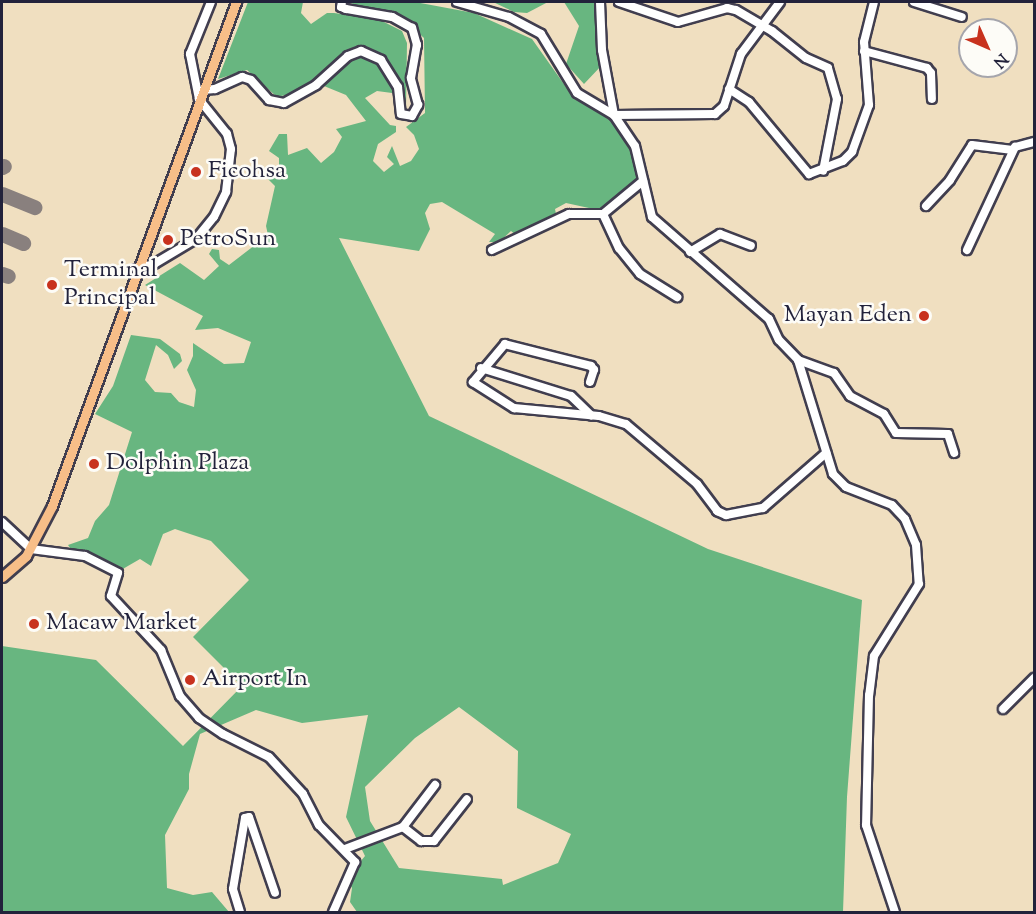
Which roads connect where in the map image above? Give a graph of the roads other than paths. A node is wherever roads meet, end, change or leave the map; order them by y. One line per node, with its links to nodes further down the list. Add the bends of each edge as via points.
1 (211, 2): 14 (street, via 190,54)
2 (236, 2): 14 (main road)
3 (342, 2): 14 (street, via 341,7 346,9 392,17 412,28 417,45 411,78 418,105 412,116 400,114 398,87 381,60 361,51 348,56 316,85 284,103 268,100 251,80 242,77)
4 (456, 2): 16 (street, via 509,17 541,34 577,93)
5 (600, 2): 16 (street, via 602,50)
6 (619, 2): 11 (street, via 678,22 727,8)
7 (780, 2): 11 (street)
8 (874, 2): 12 (street)
9 (914, 2): 10 (street)
10 (962, 17)
11 (761, 24): 13 (street, via 741,54); 19 (street, via 831,73 837,99)
12 (864, 51): 15 (street, via 927,68); 19 (street, via 869,105 848,158)
13 (729, 89): 16 (street, via 724,106 715,114); 19 (street, via 749,102 809,174)
14 (201, 94): 27 (main road); 27 (street, via 227,134 231,149 226,192 214,216 196,238 154,264)
15 (932, 99)
16 (614, 115): 20 (street, via 635,146)
17 (1035, 142): 18 (street, via 1022,143)
18 (1014, 150): 21 (street, via 972,145 950,180); 24 (street)
19 (823, 171)
20 (643, 182): 22 (street); 26 (street, via 652,217)
21 (926, 206)
22 (603, 214): 25 (street, via 568,214); 28 (street, via 619,248 640,274)
23 (751, 246): 26 (street, via 720,234)
24 (967, 249)
25 (492, 250)
26 (690, 252): 29 (street, via 764,313 779,340)
27 (136, 269): 36 (main road, via 52,506)
28 (676, 297)
29 (798, 360): 33 (street); 34 (street, via 834,373 850,396 884,414 896,433 948,434)
30 (481, 368): 31 (street, via 505,344 588,365 594,370); 32 (street, via 571,396); 32 (street, via 473,382 514,408)
31 (590, 382)
32 (591, 415): 33 (street, via 626,424 698,484 717,511 726,515 763,508)
33 (826, 453): 47 (street, via 838,481 892,505 905,519 916,545 919,584 874,656 871,676 866,825)
34 (954, 453)
35 (2, 522): 36 (street)
36 (31, 549): 37 (main road); 43 (street, via 85,556 118,573 111,596 161,650 180,696 199,718 269,757 303,794 319,825)
37 (2, 577)
38 (1035, 678): 39 (street)
39 (1003, 709)
40 (435, 785): 42 (street)
41 (467, 800): 42 (street, via 434,842 421,841)
42 (403, 827): 43 (street)
43 (345, 849): 46 (street, via 355,862)
44 (275, 893): 45 (street, via 249,817 245,818 232,889)
45 (240, 912)
46 (333, 912)
47 (895, 912)

